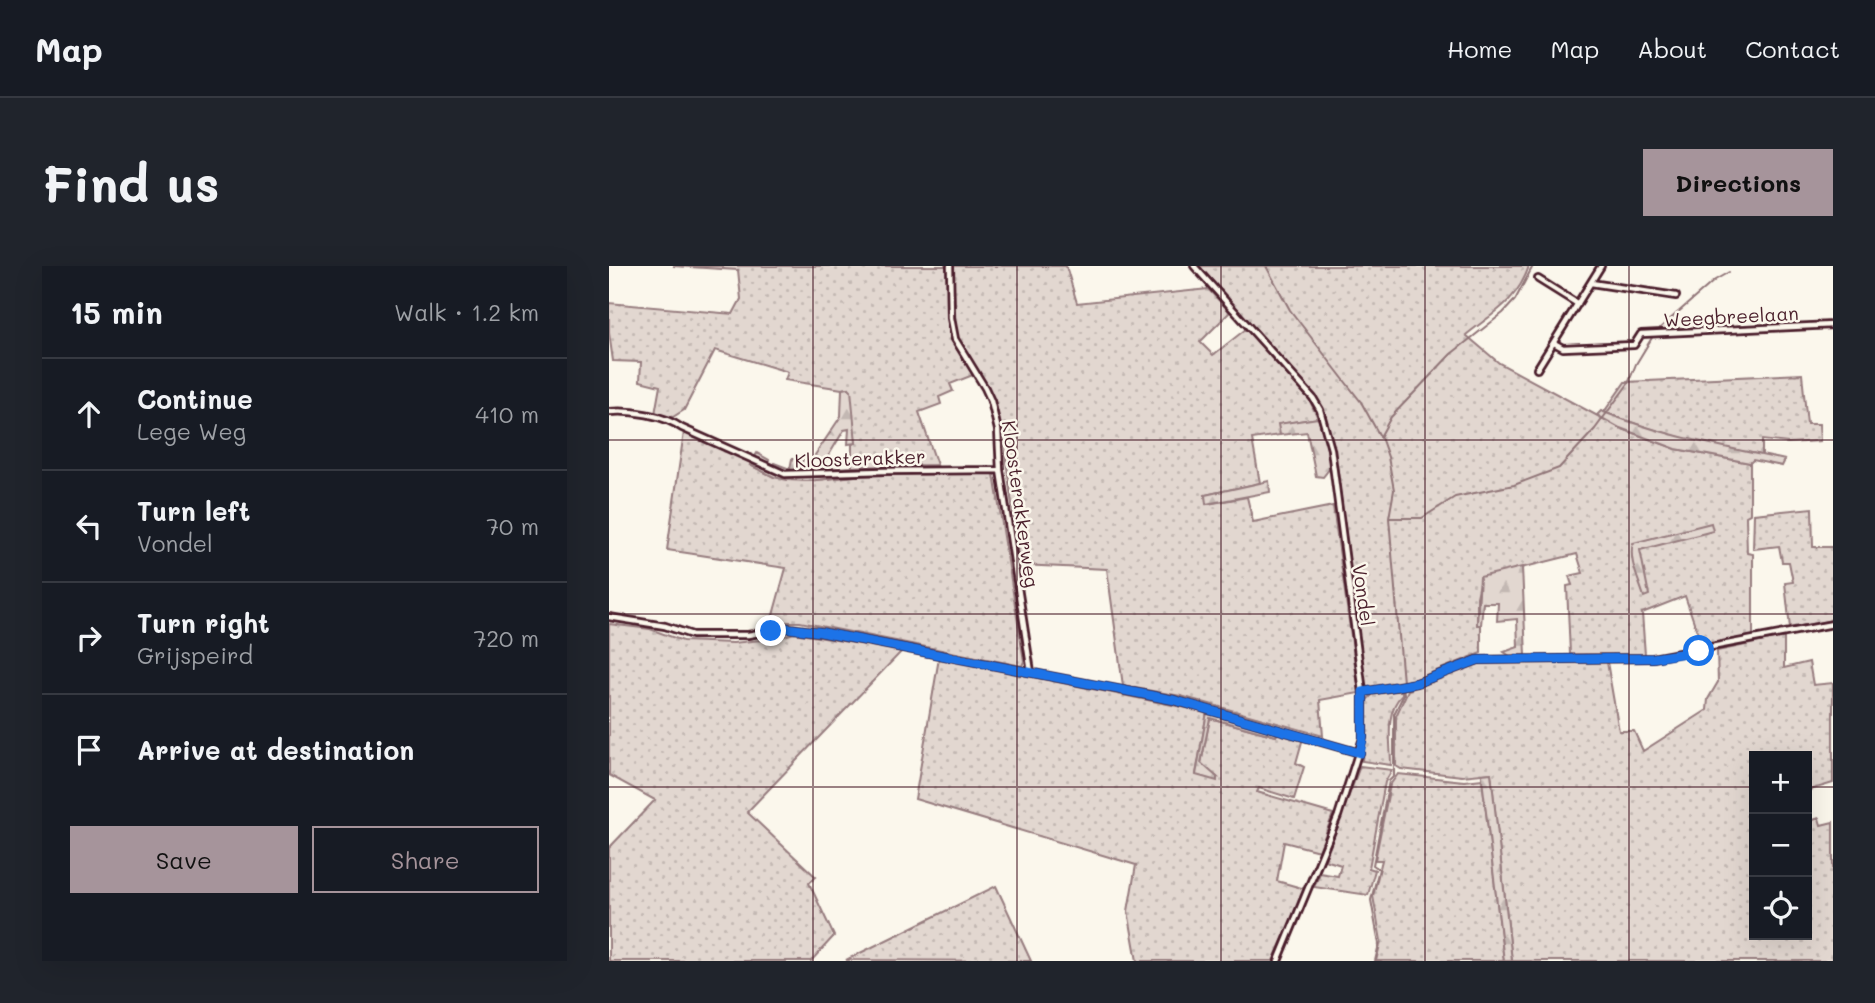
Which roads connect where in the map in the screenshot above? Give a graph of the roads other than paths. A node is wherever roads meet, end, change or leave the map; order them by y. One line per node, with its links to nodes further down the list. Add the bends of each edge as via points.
1 (950, 266): 12 (street, Kloosterakkerweg, via 953,330 991,401)
2 (1194, 266): 16 (street, Vondel, via 1290,370 1320,410 1331,449)
3 (1601, 266): 5 (street)
4 (1538, 279): 7 (street)
5 (1591, 283): 6 (street); 7 (street)
6 (1676, 296)
7 (1578, 304): 9 (street)
8 (1833, 325): 9 (street, Weegbreelaan, via 1641,334 1634,345 1563,348)
9 (1554, 343): 10 (street)
10 (1537, 369)
11 (609, 412): 12 (street, Kloosterakker, via 671,420 785,474)
12 (1000, 470): 15 (street, Kloosterakkerweg)
13 (609, 618): 15 (street, via 692,635 802,629)
14 (1833, 624): 16 (street, via 1653,658 1478,660 1417,683)
15 (1031, 672): 17 (street, via 1174,700)
16 (1363, 692): 17 (street, Vondel)
17 (1360, 753): 18 (street, Vondel)
18 (1278, 961)

